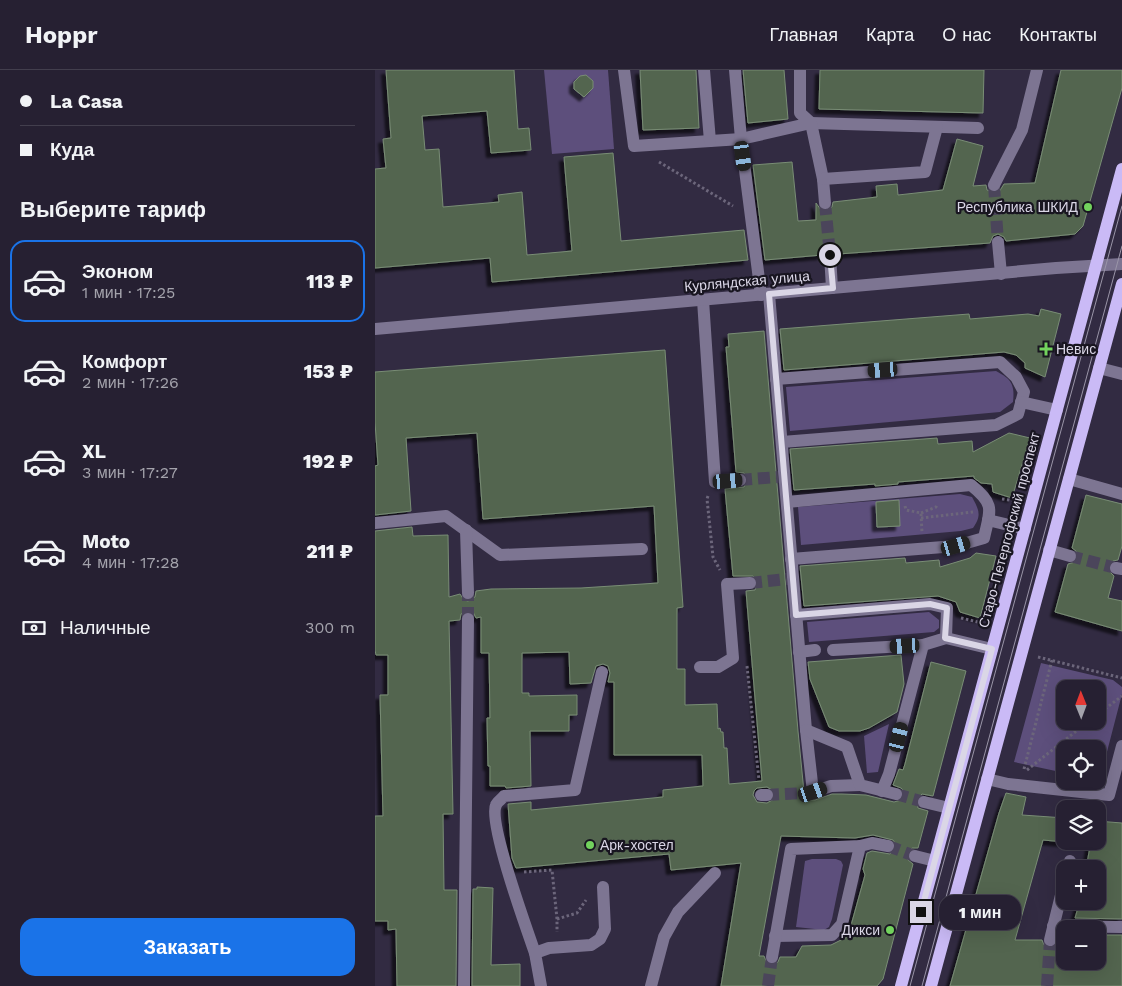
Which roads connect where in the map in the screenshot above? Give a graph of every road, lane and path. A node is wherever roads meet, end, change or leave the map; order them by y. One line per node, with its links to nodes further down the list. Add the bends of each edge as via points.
1 (624, 70): 10 (street, via 634,146)
2 (704, 70): 10 (street)
3 (735, 70): 9 (street)
4 (800, 70): 6 (street, via 800,113)
5 (1037, 70): 14 (street, via 1022,130)
6 (811, 123): 7 (street); 9 (street); 13 (street)
7 (937, 127): 8 (street); 13 (street, via 925,172)
8 (978, 128)
9 (741, 139): 10 (street); 16 (street)
10 (710, 141)
11 (659, 162): 16 (path, via 734,207)
12 (1122, 169): 20 (main road, Старо-Петергофский проспект)
13 (823, 179): 15 (street)
14 (994, 185)
15 (825, 203)
16 (753, 227): 24 (street)
17 (998, 242): 21 (street)
18 (830, 255): 23 (street)
19 (1122, 264): 20 (street, Курляндская улица)
20 (1096, 266): 21 (street, Курляндская улица); 31 (main road, Старо-Петергофский проспект)
21 (1001, 274): 23 (street, Курляндская улица)
22 (1122, 284): 27 (main road)
23 (833, 288): 24 (street, Курляндская улица)
24 (765, 294): 25 (street, Курляндская улица); 29 (street)
25 (703, 300): 26 (street, Курляндская улица); 35 (street)
26 (375, 329)
27 (1099, 368): 28 (street); 33 (main road)
28 (1122, 374)
29 (776, 379): 30 (street, via 1000,362 1016,377 1023,392); 32 (street)
30 (1021, 402): 31 (street); 32 (street, via 1018,414 996,425)
31 (1057, 410): 44 (main road, Старо-Петергофский проспект)
32 (781, 442): 38 (street, via 781,476)
33 (1069, 479): 37 (street); 48 (main road)
34 (740, 480): 35 (street)
35 (715, 482): 52 (path, via 707,498 713,557)
36 (898, 492): 38 (street); 40 (street, via 971,486 986,497); 42 (path, via 906,510 921,513)
37 (1122, 494)
38 (787, 502): 50 (street)
39 (929, 510): 41 (path)
40 (989, 515): 41 (path); 44 (street); 46 (street, via 984,538 956,546)
41 (933, 517): 42 (path)
42 (921, 518): 46 (path)
43 (375, 522): 45 (street, via 446,516)
44 (1025, 529): 58 (main road, Старо-Петергофский проспект)
45 (466, 530): 47 (street, via 500,555); 53 (street)
46 (923, 548): 50 (street)
47 (643, 549)
48 (1049, 550): 49 (street); 73 (main road)
49 (1070, 556)
50 (791, 559): 54 (street, via 790,579)
51 (750, 582): 52 (street)
52 (727, 584): 65 (street, via 733,658 718,667)
53 (468, 593)
54 (796, 615): 56 (street, via 930,604 947,608); 61 (street)
55 (468, 619): 97 (street)
56 (945, 638): 57 (street); 58 (street)
57 (923, 645): 60 (street); 75 (street)
58 (992, 649): 79 (main road, Старо-Петергофский проспект)
59 (815, 650): 61 (street)
60 (833, 650)
61 (799, 652): 70 (street)
62 (1038, 657): 63 (path)
63 (1052, 660): 67 (path); 71 (path, via 1024,772)
64 (747, 661): 77 (path)
65 (700, 668)
66 (603, 672): 84 (street, via 575,790 504,796 496,806 495,821)
67 (1122, 678)
68 (1122, 696): 69 (path)
69 (1106, 708)
70 (806, 730): 74 (street, via 847,747); 74 (street, via 813,792 831,786)
71 (1078, 730)
72 (1122, 746): 73 (street, via 1109,796)
73 (987, 779): 101 (main road)
74 (860, 785): 75 (street)
75 (882, 791): 76 (street)
76 (896, 794)
77 (764, 795)
78 (924, 802): 79 (street)
79 (949, 808): 83 (main road, Старо-Петергофский проспект)
80 (860, 846): 81 (street, via 871,843); 92 (street, via 842,924 832,935); 92 (street, via 791,849)
81 (889, 846)
82 (915, 856): 83 (street)
83 (935, 860): 100 (main road, Старо-Петергофский проспект)
84 (509, 874): 89 (path, via 552,870); 95 (street)
85 (715, 874): 99 (street, via 678,912 664,937)
86 (603, 887): 94 (street, via 605,929 600,939 591,945)
87 (586, 893): 89 (path, via 586,902 577,913)
88 (1057, 910): 90 (street)
89 (557, 919): 94 (path, via 557,935)
90 (1053, 926): 91 (street); 93 (street)
91 (1122, 928)
92 (775, 936): 96 (street)
93 (1050, 940)
94 (549, 948): 95 (street)
95 (535, 953): 98 (street)
96 (772, 956)
97 (463, 986)
98 (541, 986)
99 (651, 986)
100 (901, 986)
101 (931, 986)

